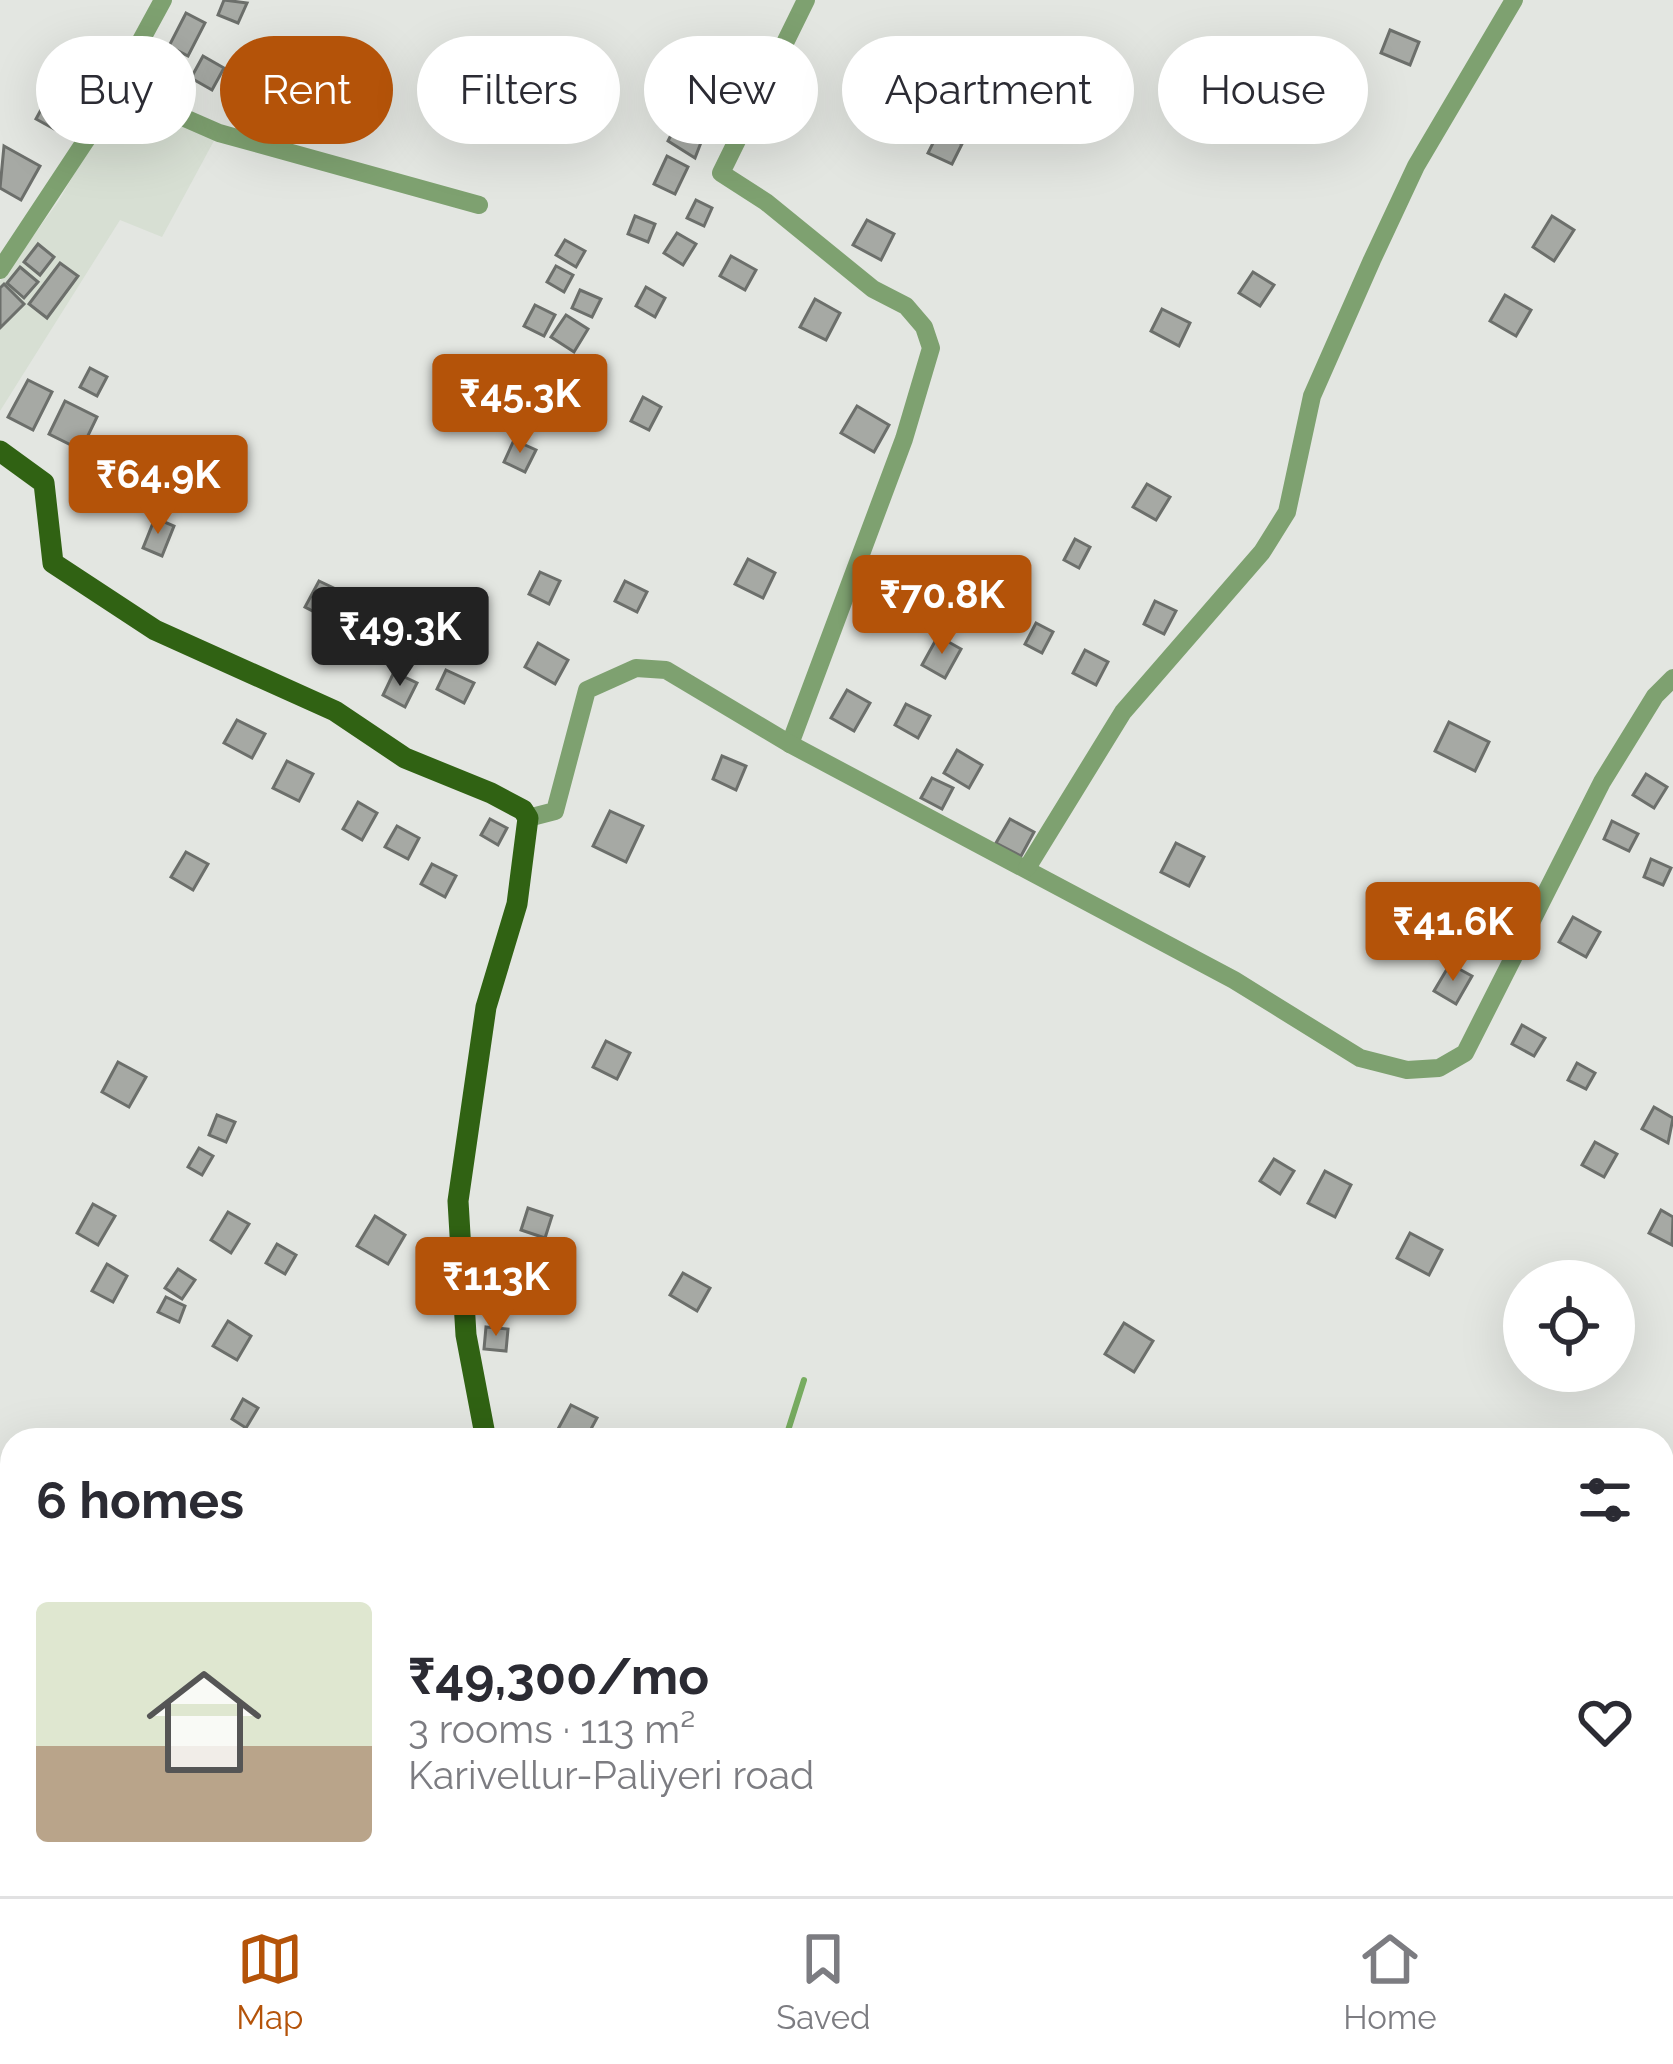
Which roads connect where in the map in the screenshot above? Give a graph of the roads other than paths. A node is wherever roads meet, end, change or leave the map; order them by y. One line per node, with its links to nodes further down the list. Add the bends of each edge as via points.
1 (163, 0): 4 (street)
2 (806, 0): 11 (street, via 721,173 906,306 931,348)
3 (1514, 0): 13 (street, via 1416,166 1312,396 1287,512 1262,553 1123,712)
4 (144, 36)
5 (196, 123): 7 (street)
6 (82, 144): 8 (street)
7 (479, 205)
8 (0, 270)
9 (0, 451): 12 (main road, via 44,483 52,562 155,630 335,711 405,758 491,793)
10 (1673, 678): 13 (street, via 1601,782 1488,1016 1465,1053 1439,1068 1407,1070 1360,1058)
11 (790, 744): 12 (street, via 666,670 614,674 587,690 555,811); 13 (street)
12 (528, 818): 14 (main road, via 517,904 486,1007 458,1202 466,1335)
13 (1027, 868)
14 (484, 1428)

